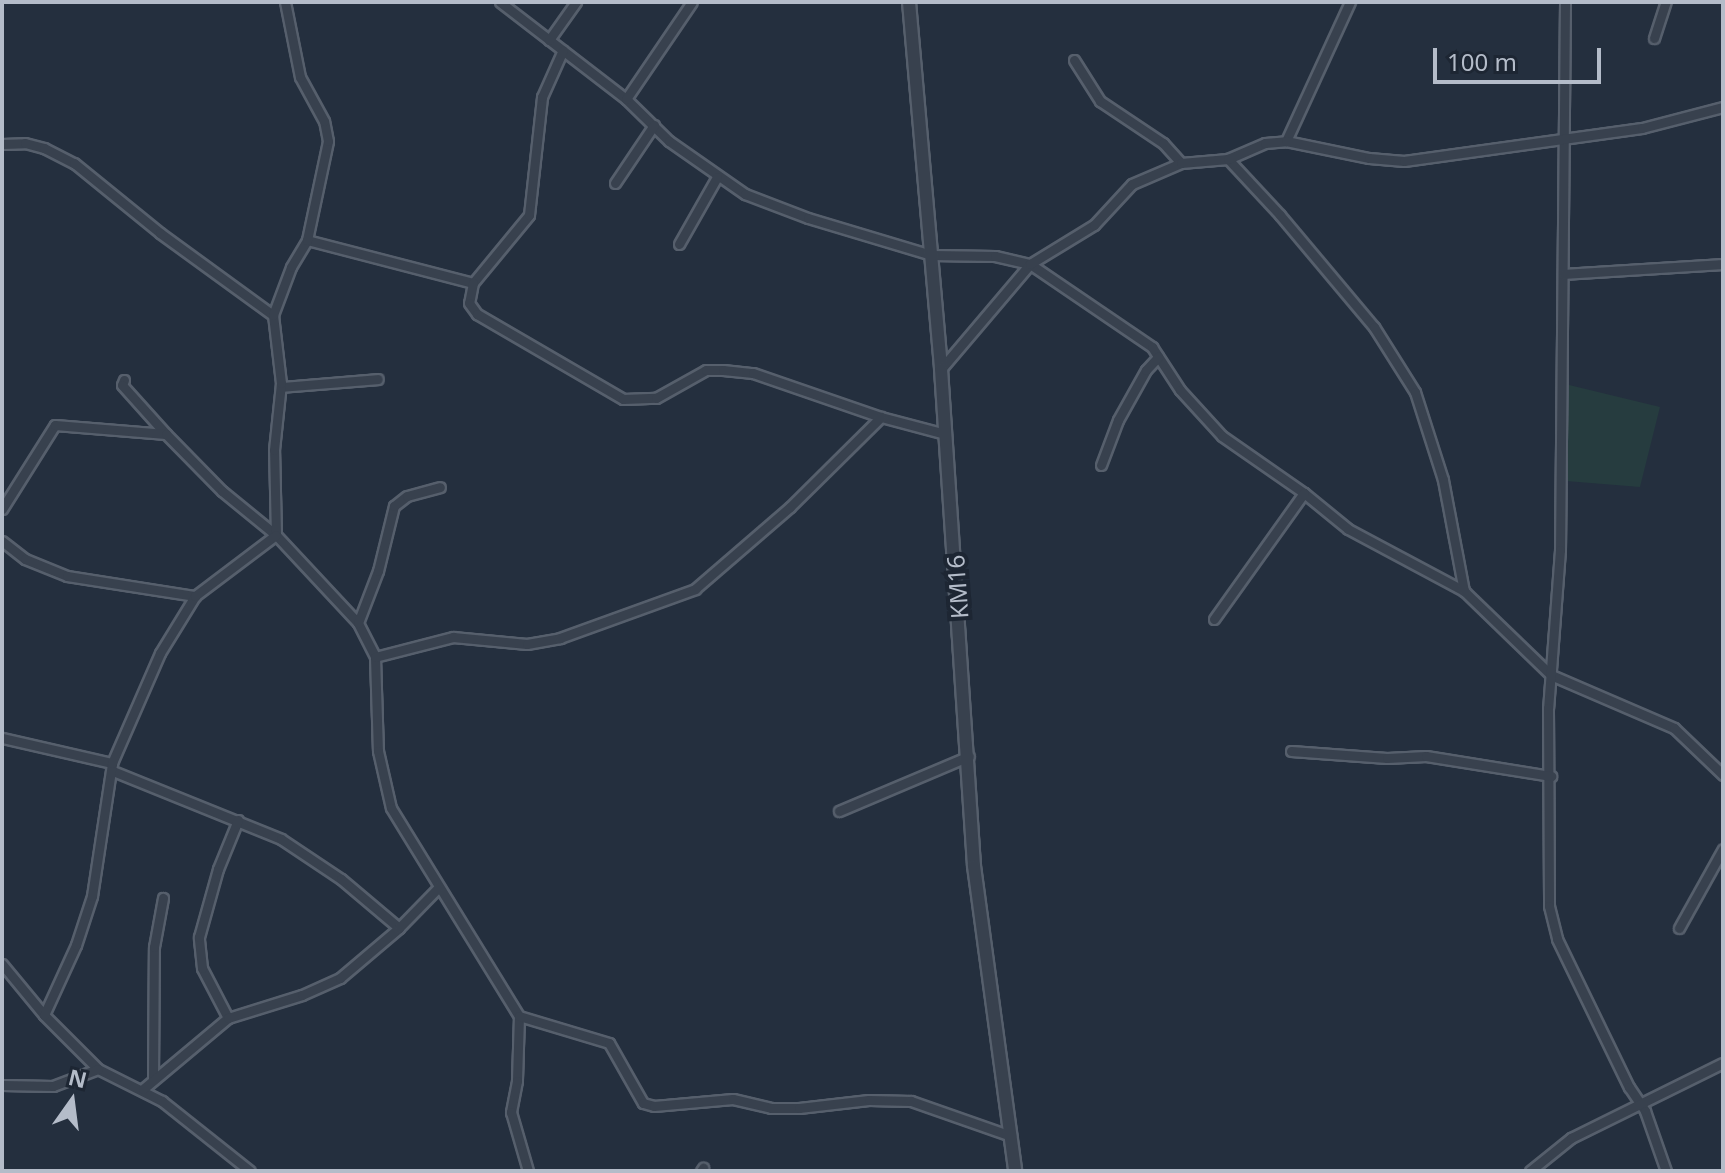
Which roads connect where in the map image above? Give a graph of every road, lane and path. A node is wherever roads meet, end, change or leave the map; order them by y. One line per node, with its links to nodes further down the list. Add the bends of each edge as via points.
1 (285, 2): 23 (street, via 300,77 327,129)
2 (500, 2): 10 (street)
3 (576, 2): 10 (street)
4 (692, 2): 13 (street)
5 (909, 2): 25 (street, KM16)
6 (1350, 2): 17 (street)
7 (1565, 2): 16 (street)
8 (1666, 2): 9 (street)
9 (1654, 38)
10 (549, 40): 11 (street)
11 (563, 50): 13 (street); 29 (street, via 542,97 529,215)
12 (1074, 60): 20 (street, via 1100,101 1163,143)
13 (626, 99): 15 (street)
14 (1723, 107): 16 (street)
15 (654, 125): 21 (street); 22 (street)
16 (1567, 140): 17 (street, via 1404,161); 28 (street)
17 (1286, 141): 19 (street, via 1265,143)
18 (2, 144): 30 (street, via 44,148 74,163)
19 (1228, 159): 20 (street); 45 (street, via 1374,327 1415,392 1443,480)
20 (1181, 163): 26 (street, via 1132,184 1094,225)
21 (717, 177): 24 (street); 25 (street, via 808,218)
22 (615, 183)
23 (307, 240): 29 (street); 30 (street)
24 (679, 244)
25 (931, 255): 26 (street, via 995,256); 32 (street, KM16)
26 (1030, 264): 31 (street, via 1137,336); 32 (street)
27 (1723, 264): 28 (street)
28 (1563, 274): 50 (street, via 1560,550)
29 (473, 283): 36 (street, via 469,303 477,314 623,399 656,398 706,370 723,370 753,373)
30 (273, 315): 35 (street)
31 (1158, 357): 39 (street, via 1118,420); 41 (street, via 1222,436)
32 (941, 369): 38 (street, KM16)
33 (378, 379): 35 (street)
34 (124, 380): 37 (street, via 122,385)
35 (281, 387): 43 (street, via 274,450)
36 (881, 417): 38 (street); 49 (street, via 790,507 695,589 560,638 527,644 453,637)
37 (166, 434): 42 (street, via 55,425); 43 (street, via 222,491)
38 (945, 434): 53 (street, KM16)
39 (1101, 465)
40 (440, 487): 48 (street, via 407,496 394,506)
41 (1304, 493): 45 (street, via 1348,529); 47 (street)
42 (2, 509)
43 (276, 535): 46 (street); 48 (street)
44 (2, 541): 46 (street, via 25,559 67,576)
45 (1464, 591): 50 (street)
46 (195, 596): 54 (street, via 160,653)
47 (1214, 619)
48 (358, 623): 49 (street)
49 (375, 657): 60 (street, via 378,751 391,808)
50 (1551, 675): 55 (street, via 1674,728); 56 (street)
51 (2, 738): 54 (street)
52 (1291, 751): 56 (street, via 1426,756)
53 (969, 756): 57 (street); 74 (street, KM16, via 974,866)
54 (113, 767): 58 (street); 65 (street, via 86,919)
55 (1723, 775)
56 (1551, 776): 73 (street, via 1552,925)
57 (839, 811)
58 (238, 820): 62 (street, via 306,853); 67 (street, via 199,937 202,968)
59 (1723, 849): 63 (street)
60 (438, 888): 62 (street); 66 (street)
61 (163, 898): 70 (street, via 154,947)
62 (399, 928): 67 (street, via 340,978)
63 (1679, 928)
64 (2, 964): 65 (street)
65 (44, 1015): 69 (street)
66 (519, 1016): 74 (street, via 609,1043 643,1103 654,1106 733,1099 771,1108 911,1101); 76 (street, via 511,1112)
67 (228, 1018): 70 (street)
68 (1723, 1063): 73 (street)
69 (98, 1069): 71 (street, via 53,1086); 72 (street)
70 (153, 1078): 72 (street)
71 (2, 1085)
72 (143, 1089): 75 (street)
73 (1637, 1102): 78 (street, via 1571,1138); 79 (street)
74 (1011, 1136): 77 (street, KM16)
75 (250, 1171)
76 (528, 1171)
77 (1015, 1171)
78 (1530, 1171)
79 (1666, 1171)

